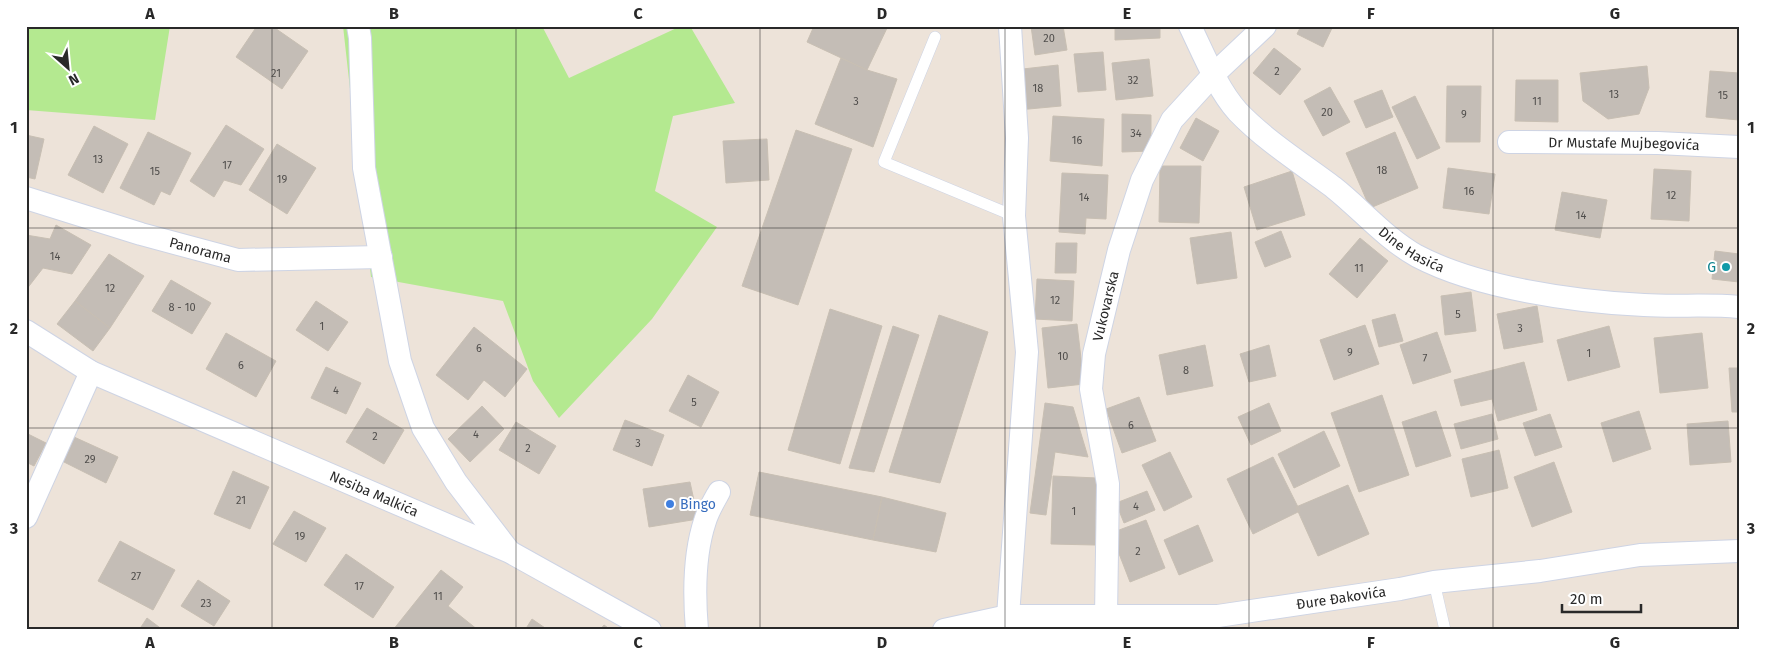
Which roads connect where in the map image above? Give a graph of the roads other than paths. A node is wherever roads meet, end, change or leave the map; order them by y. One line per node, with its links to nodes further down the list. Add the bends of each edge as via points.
1 (358, 26): 11 (street, via 364,168)
2 (1010, 26): 10 (street, via 1017,138)
3 (1190, 26): 6 (street)
4 (1265, 26): 6 (street)
5 (935, 37): 10 (lane, via 884,162)
6 (1214, 74): 12 (street, Dine Hasića, via 1237,110 1266,138 1335,188 1382,232 1416,255 1460,275 1599,302); 21 (street, Vukovarska, via 1172,120 1142,180 1118,250 1094,354 1091,390 1108,484)
7 (1509, 142): 8 (street, Dr Mustafe Mujbegovića)
8 (1739, 147)
9 (26, 198): 11 (street, Panorama, via 238,260)
10 (1014, 216): 20 (street, via 1027,352)
11 (381, 257): 18 (street, via 400,361 423,428 456,482)
12 (1739, 307)
13 (26, 331): 14 (street, Nesiba Malkića)
14 (91, 372): 16 (street); 18 (street, Nesiba Malkića)
15 (719, 492): 24 (street, via 705,520 697,563)
16 (26, 517)
17 (1739, 551): 19 (street, Đure Đakovića, via 1640,555 1540,571)
18 (510, 552): 23 (street, Nesiba Malkića)
19 (1434, 582): 21 (street, Đure Đakovića, via 1218,616); 26 (lane)
20 (1008, 616): 22 (street, Đure Đakovića); 25 (street, Đure Đakovića)
21 (1106, 616): 22 (street, Đure Đakovića)
22 (1035, 623)
23 (650, 630)
24 (697, 630)
25 (944, 630)
26 (1445, 630)

